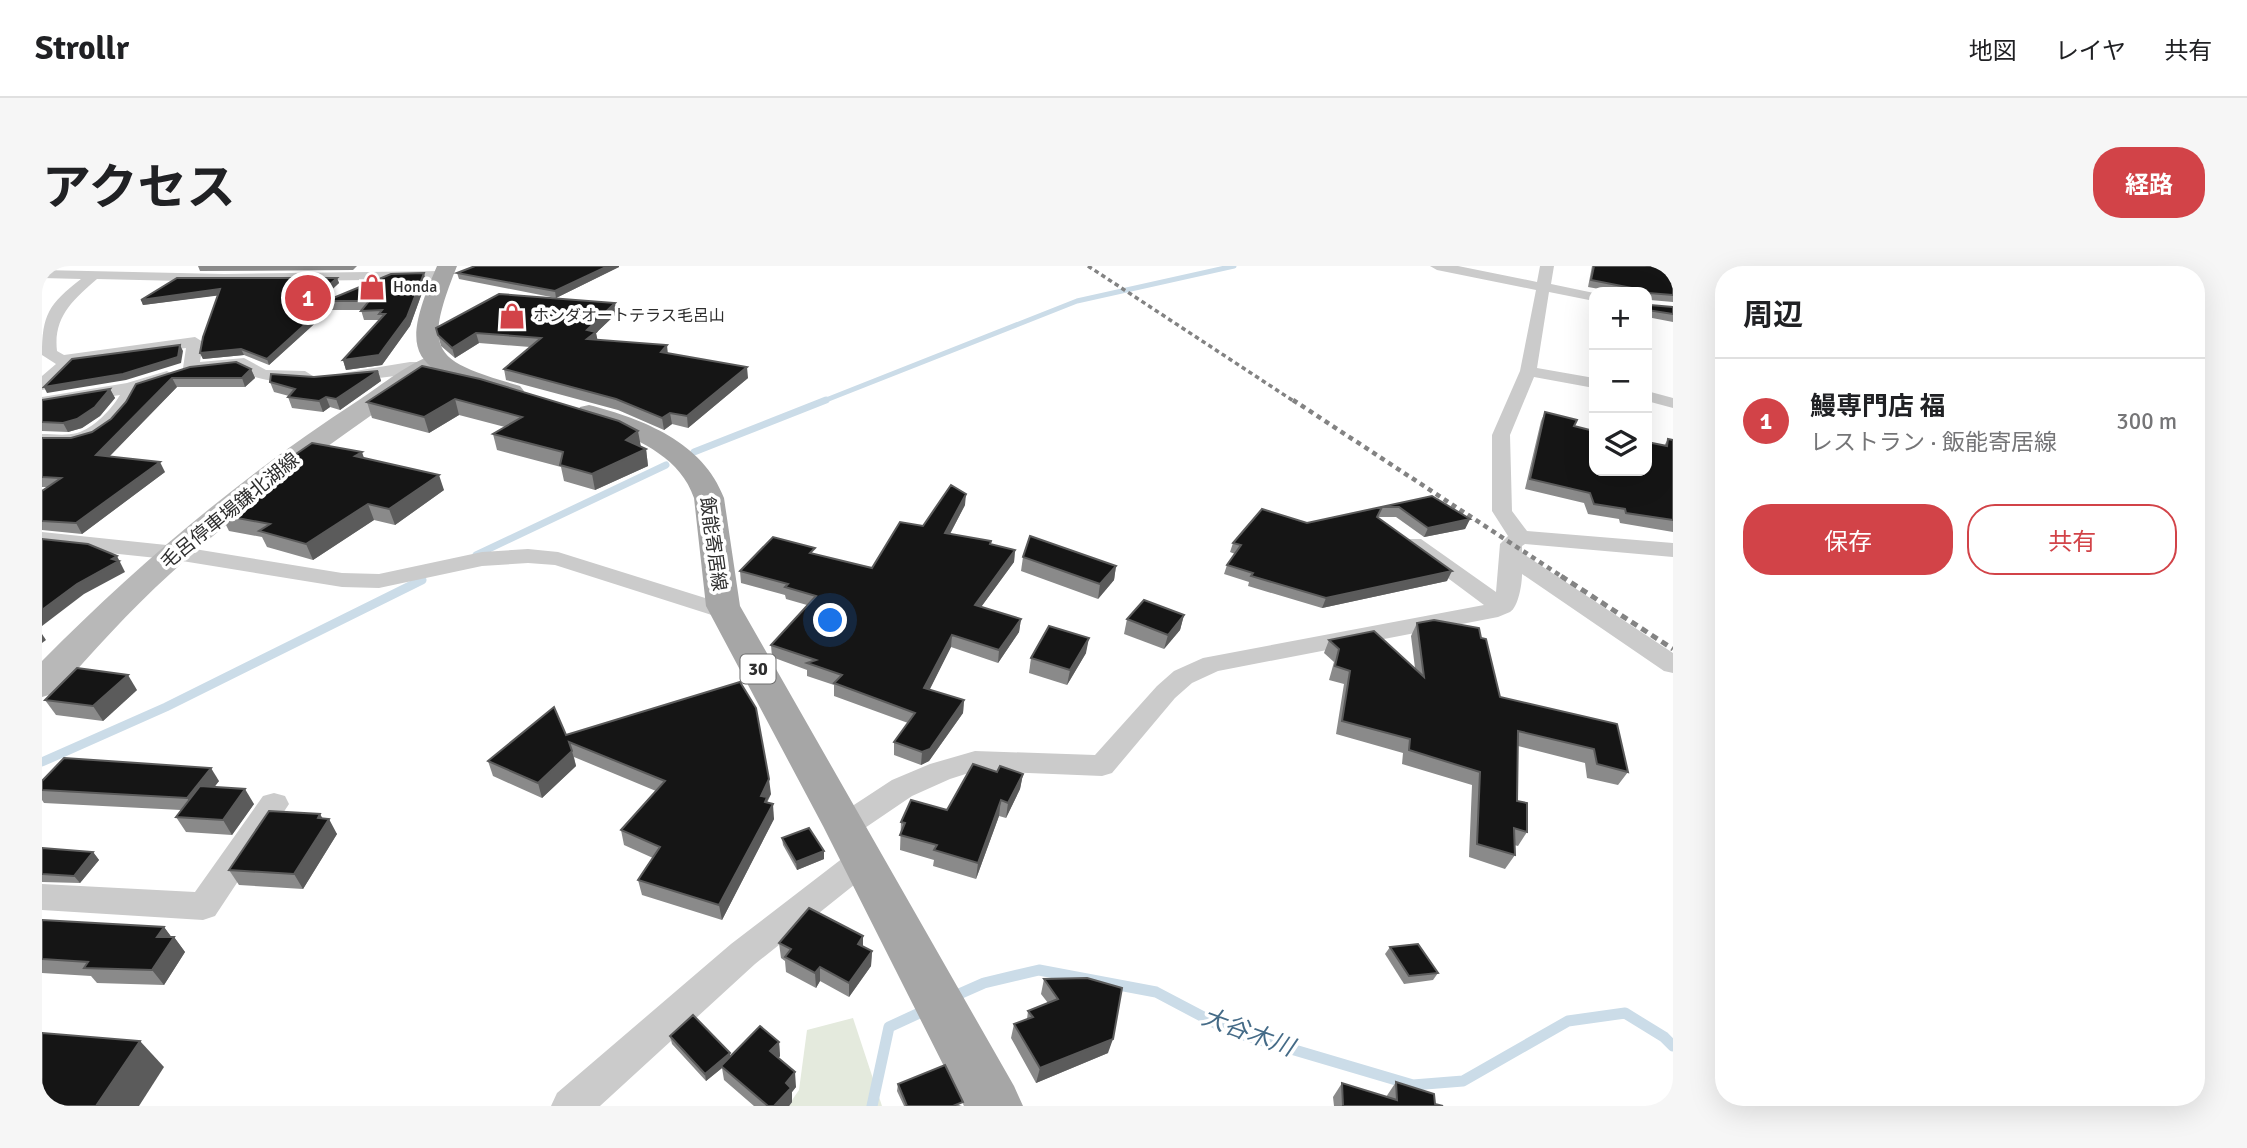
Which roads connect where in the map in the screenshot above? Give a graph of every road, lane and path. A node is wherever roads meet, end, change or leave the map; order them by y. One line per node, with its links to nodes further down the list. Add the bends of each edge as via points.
1 (1437, 266): 5 (street)
2 (449, 273): 4 (street); 8 (main road, via 429,308 426,343)
3 (42, 274): 4 (street)
4 (93, 276): 7 (street, via 53,308 46,346)
5 (1545, 277): 6 (street); 10 (street)
6 (1589, 295)
7 (63, 360): 9 (street, via 195,342); 12 (street, via 66,363 59,372)
8 (433, 364): 9 (street, via 324,377 258,373 244,363); 22 (main road, 毛呂停車場鎌北湖線, via 291,461); 24 (main road, 飯能寄居線 / 30, via 598,416 675,451 698,473 709,495 716,579)
9 (191, 368): 13 (street)
10 (1528, 371): 11 (street); 20 (street, via 1501,435 1502,511)
11 (1589, 382)
12 (42, 384)
13 (130, 388): 15 (street); 17 (street, via 120,410 83,438)
14 (1652, 397): 16 (street)
15 (42, 402)
16 (1673, 403)
17 (42, 440)
18 (1397, 532): 23 (street)
19 (42, 538): 22 (street)
20 (1516, 546): 21 (street); 23 (street, via 1509,595); 25 (street)
21 (1673, 550)
22 (176, 553): 24 (street, via 342,580 379,581 482,559 558,559); 26 (main road, 毛呂停車場鎌北湖線)
23 (1502, 607): 28 (street, via 1493,613 1212,664 1183,677 1166,692 1102,766 975,761 902,788)
24 (726, 612): 28 (main road, 飯能寄居線 / 30)
25 (1673, 665)
26 (42, 684)
27 (274, 804): 30 (street, via 203,906)
28 (845, 826): 29 (main road, 飯能寄居線 / 30)
29 (863, 860): 31 (street, via 743,954); 32 (main road, 飯能寄居線 / 30)
30 (42, 897)
31 (571, 1106)
32 (994, 1106)

